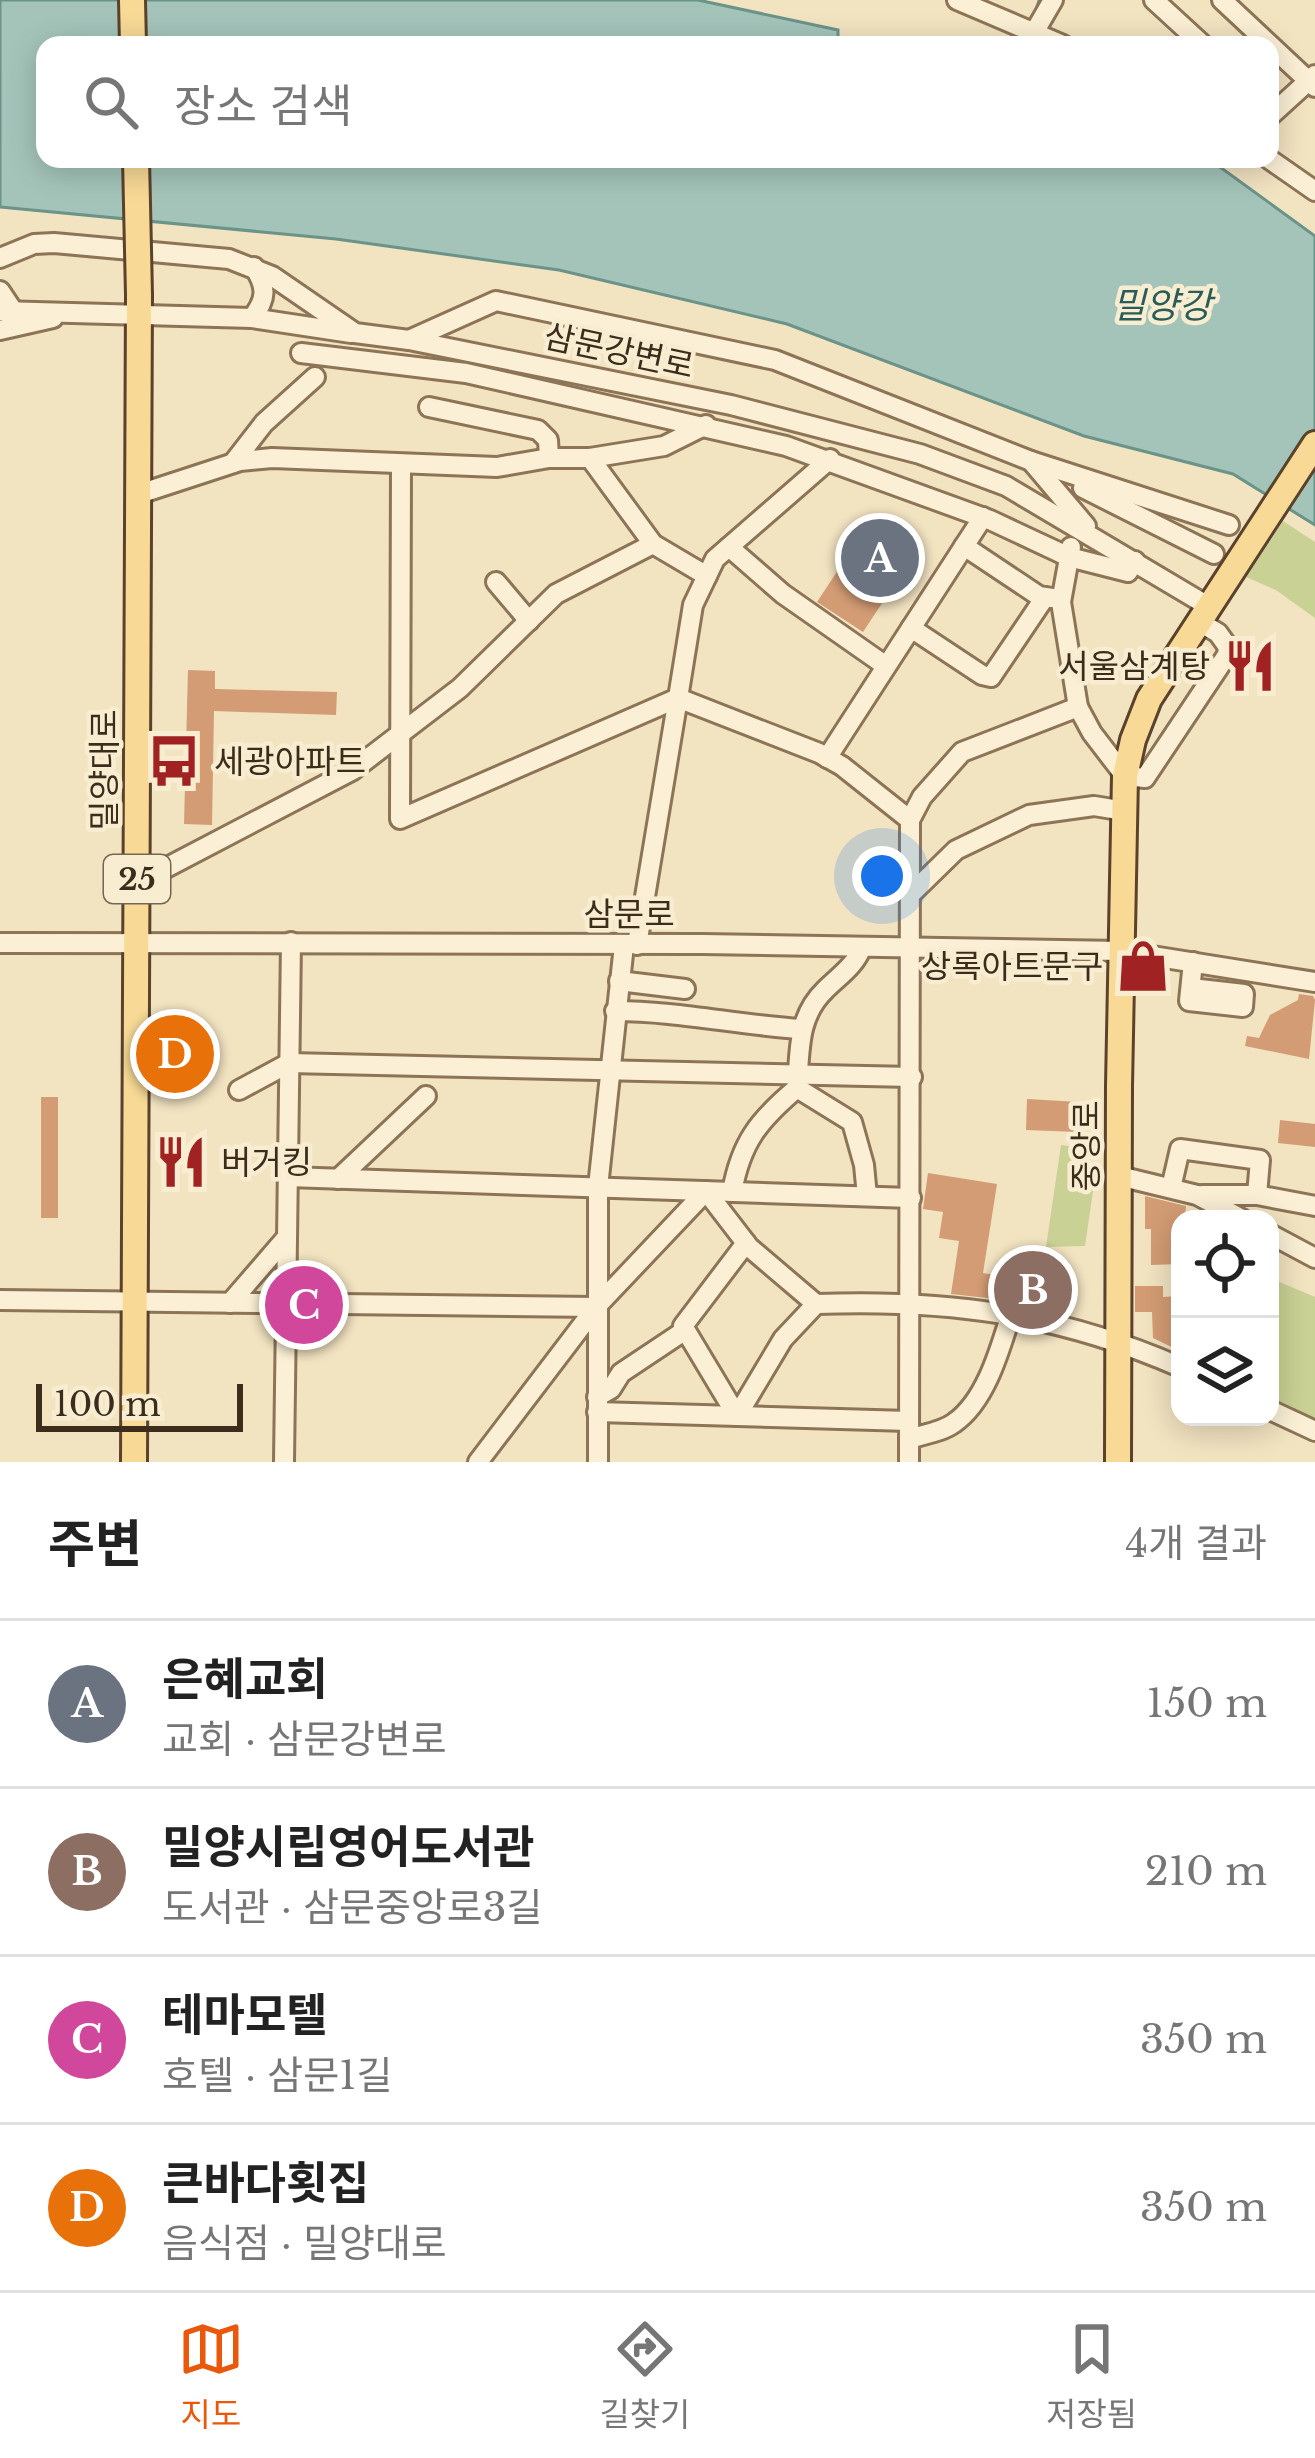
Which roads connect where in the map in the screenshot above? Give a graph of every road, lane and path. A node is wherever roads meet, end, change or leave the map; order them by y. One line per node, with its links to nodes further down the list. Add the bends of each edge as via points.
1 (132, 0): 7 (main road)
2 (957, 0): 6 (street)
3 (1053, 0): 6 (street)
4 (1154, 0): 9 (street)
5 (1235, 4): 10 (street)
6 (1035, 31): 8 (street)
7 (133, 36)
8 (1045, 36)
9 (1193, 36)
10 (1267, 36)
11 (1279, 47): 12 (street)
12 (1313, 81): 13 (street)
13 (1279, 105)
14 (1279, 166): 16 (street)
15 (136, 168): 20 (main road, 밀양대로, bridge)
16 (1315, 191)
17 (0, 258): 18 (street, 삼문강변로, via 54,243)
18 (254, 267): 23 (street, via 265,298); 25 (street, 삼문강변로)
19 (0, 291): 21 (street)
20 (140, 305): 22 (street); 23 (street); 38 (main road, 밀양대로 / 25)
21 (7, 312): 22 (street)
22 (69, 313): 24 (street)
23 (252, 318): 25 (street)
24 (0, 329)
25 (355, 333): 26 (street, 삼문강변로)
26 (409, 340): 35 (street, via 496,302 775,360); 41 (street, 삼문강변로, via 854,435 1006,486)
27 (301, 353): 30 (street, via 466,374)
28 (315, 376): 36 (street)
29 (429, 407): 32 (street, via 538,430)
30 (706, 425): 33 (street, via 664,446); 34 (street)
31 (1315, 444): 51 (main road, 중앙로)
32 (549, 458): 33 (street); 37 (street, via 496,467)
33 (590, 458): 42 (street)
34 (830, 460): 39 (street); 44 (street)
35 (1031, 461): 40 (street); 41 (street); 46 (street)
36 (233, 463): 37 (street); 38 (street)
37 (401, 465): 57 (street)
38 (139, 494): 62 (main road, 밀양대로 / 25)
39 (983, 518): 43 (street); 45 (street)
40 (1229, 524)
41 (1093, 535): 47 (street, 삼문강변로)
42 (653, 544): 48 (street); 52 (street, via 556,595)
43 (964, 546): 50 (street); 53 (street)
44 (729, 547): 48 (street); 54 (street)
45 (1070, 552): 47 (street, via 1128,572); 50 (street)
46 (1214, 554)
47 (1135, 560): 51 (street, 삼문강변로)
48 (707, 577): 55 (street, via 693,605)
49 (496, 582): 52 (street)
50 (1053, 598): 53 (street, via 991,677); 56 (street)
51 (1208, 605): 59 (main road, 중앙로, via 1150,699); 59 (street, via 1227,656 1145,778)
52 (529, 621): 57 (street)
53 (911, 628): 54 (street)
54 (886, 666): 58 (street)
55 (678, 698): 57 (street, via 400,819); 58 (street); 67 (street)
56 (1078, 706): 59 (street); 61 (street, via 962,752)
57 (400, 734): 62 (street, via 353,770)
58 (827, 758): 61 (street)
59 (1126, 776): 60 (main road, 중앙로)
60 (1125, 812): 63 (street, via 1094,806 1029,815 956,850); 70 (main road, 중앙로)
61 (910, 820): 63 (street)
62 (137, 883): 64 (main road, 밀양대로 / 25)
63 (912, 893): 69 (street)
64 (136, 940): 65 (street, 삼문로); 66 (street, 삼문로); 102 (main road, 밀양대로 / 25)
65 (290, 941): 67 (street, 삼문로); 78 (street)
66 (0, 943)
67 (631, 945): 68 (street, 삼문로); 72 (street)
68 (862, 947): 69 (street, 삼문로); 77 (street)
69 (913, 948): 70 (street, 삼문로); 80 (street)
70 (1121, 951): 71 (street); 84 (main road, 중앙로)
71 (1193, 962): 73 (street); 74 (street)
72 (619, 981): 75 (street); 76 (street)
73 (1315, 982)
74 (1191, 988)
75 (685, 989)
76 (615, 1011): 77 (street); 79 (street)
77 (801, 1029): 81 (street)
78 (289, 1063): 79 (street); 82 (street); 85 (street)
79 (609, 1068): 81 (street); 87 (street)
80 (912, 1077): 81 (street); 94 (street)
81 (798, 1081): 90 (street, via 755,1126); 93 (street, via 852,1122)
82 (239, 1090)
83 (425, 1096): 86 (street)
84 (1119, 1176): 88 (street); 110 (main road, 중앙로)
85 (288, 1177): 86 (street); 97 (street)
86 (338, 1179): 87 (street)
87 (598, 1187): 89 (street); 107 (street)
88 (1171, 1188): 91 (street); 92 (street, via 1180,1150 1260,1160)
89 (706, 1191): 90 (street); 99 (street); 107 (street)
90 (732, 1192): 93 (street)
91 (1197, 1195): 92 (street); 96 (street)
92 (1257, 1195): 95 (street)
93 (867, 1196): 94 (street)
94 (911, 1198): 103 (street)
95 (1315, 1206)
96 (1225, 1210)
97 (286, 1237): 104 (street); 105 (street)
98 (1279, 1239): 100 (street)
99 (746, 1243): 106 (street); 109 (street)
100 (1315, 1258)
101 (0, 1300): 102 (street)
102 (135, 1301): 104 (street); 117 (main road, 밀양대로 / 25)
103 (910, 1302): 106 (street); 108 (street); 115 (street)
104 (230, 1303): 105 (street)
105 (286, 1304): 107 (street); 118 (street)
106 (816, 1304): 114 (street, via 783,1339)
107 (596, 1307): 112 (street); 119 (street)
108 (1011, 1314): 110 (street); 115 (street, via 964,1416 949,1427)
109 (684, 1331): 112 (street, via 620,1372); 114 (street)
110 (1118, 1340): 111 (street); 122 (main road, 중앙로)
111 (1171, 1363)
112 (597, 1404): 114 (street); 120 (street)
113 (1279, 1414): 116 (street)
114 (737, 1416): 115 (street)
115 (909, 1430): 121 (street)
116 (1315, 1432)
117 (134, 1462)
118 (284, 1462)
119 (478, 1462)
120 (598, 1462)
121 (909, 1462)
122 (1118, 1462)

